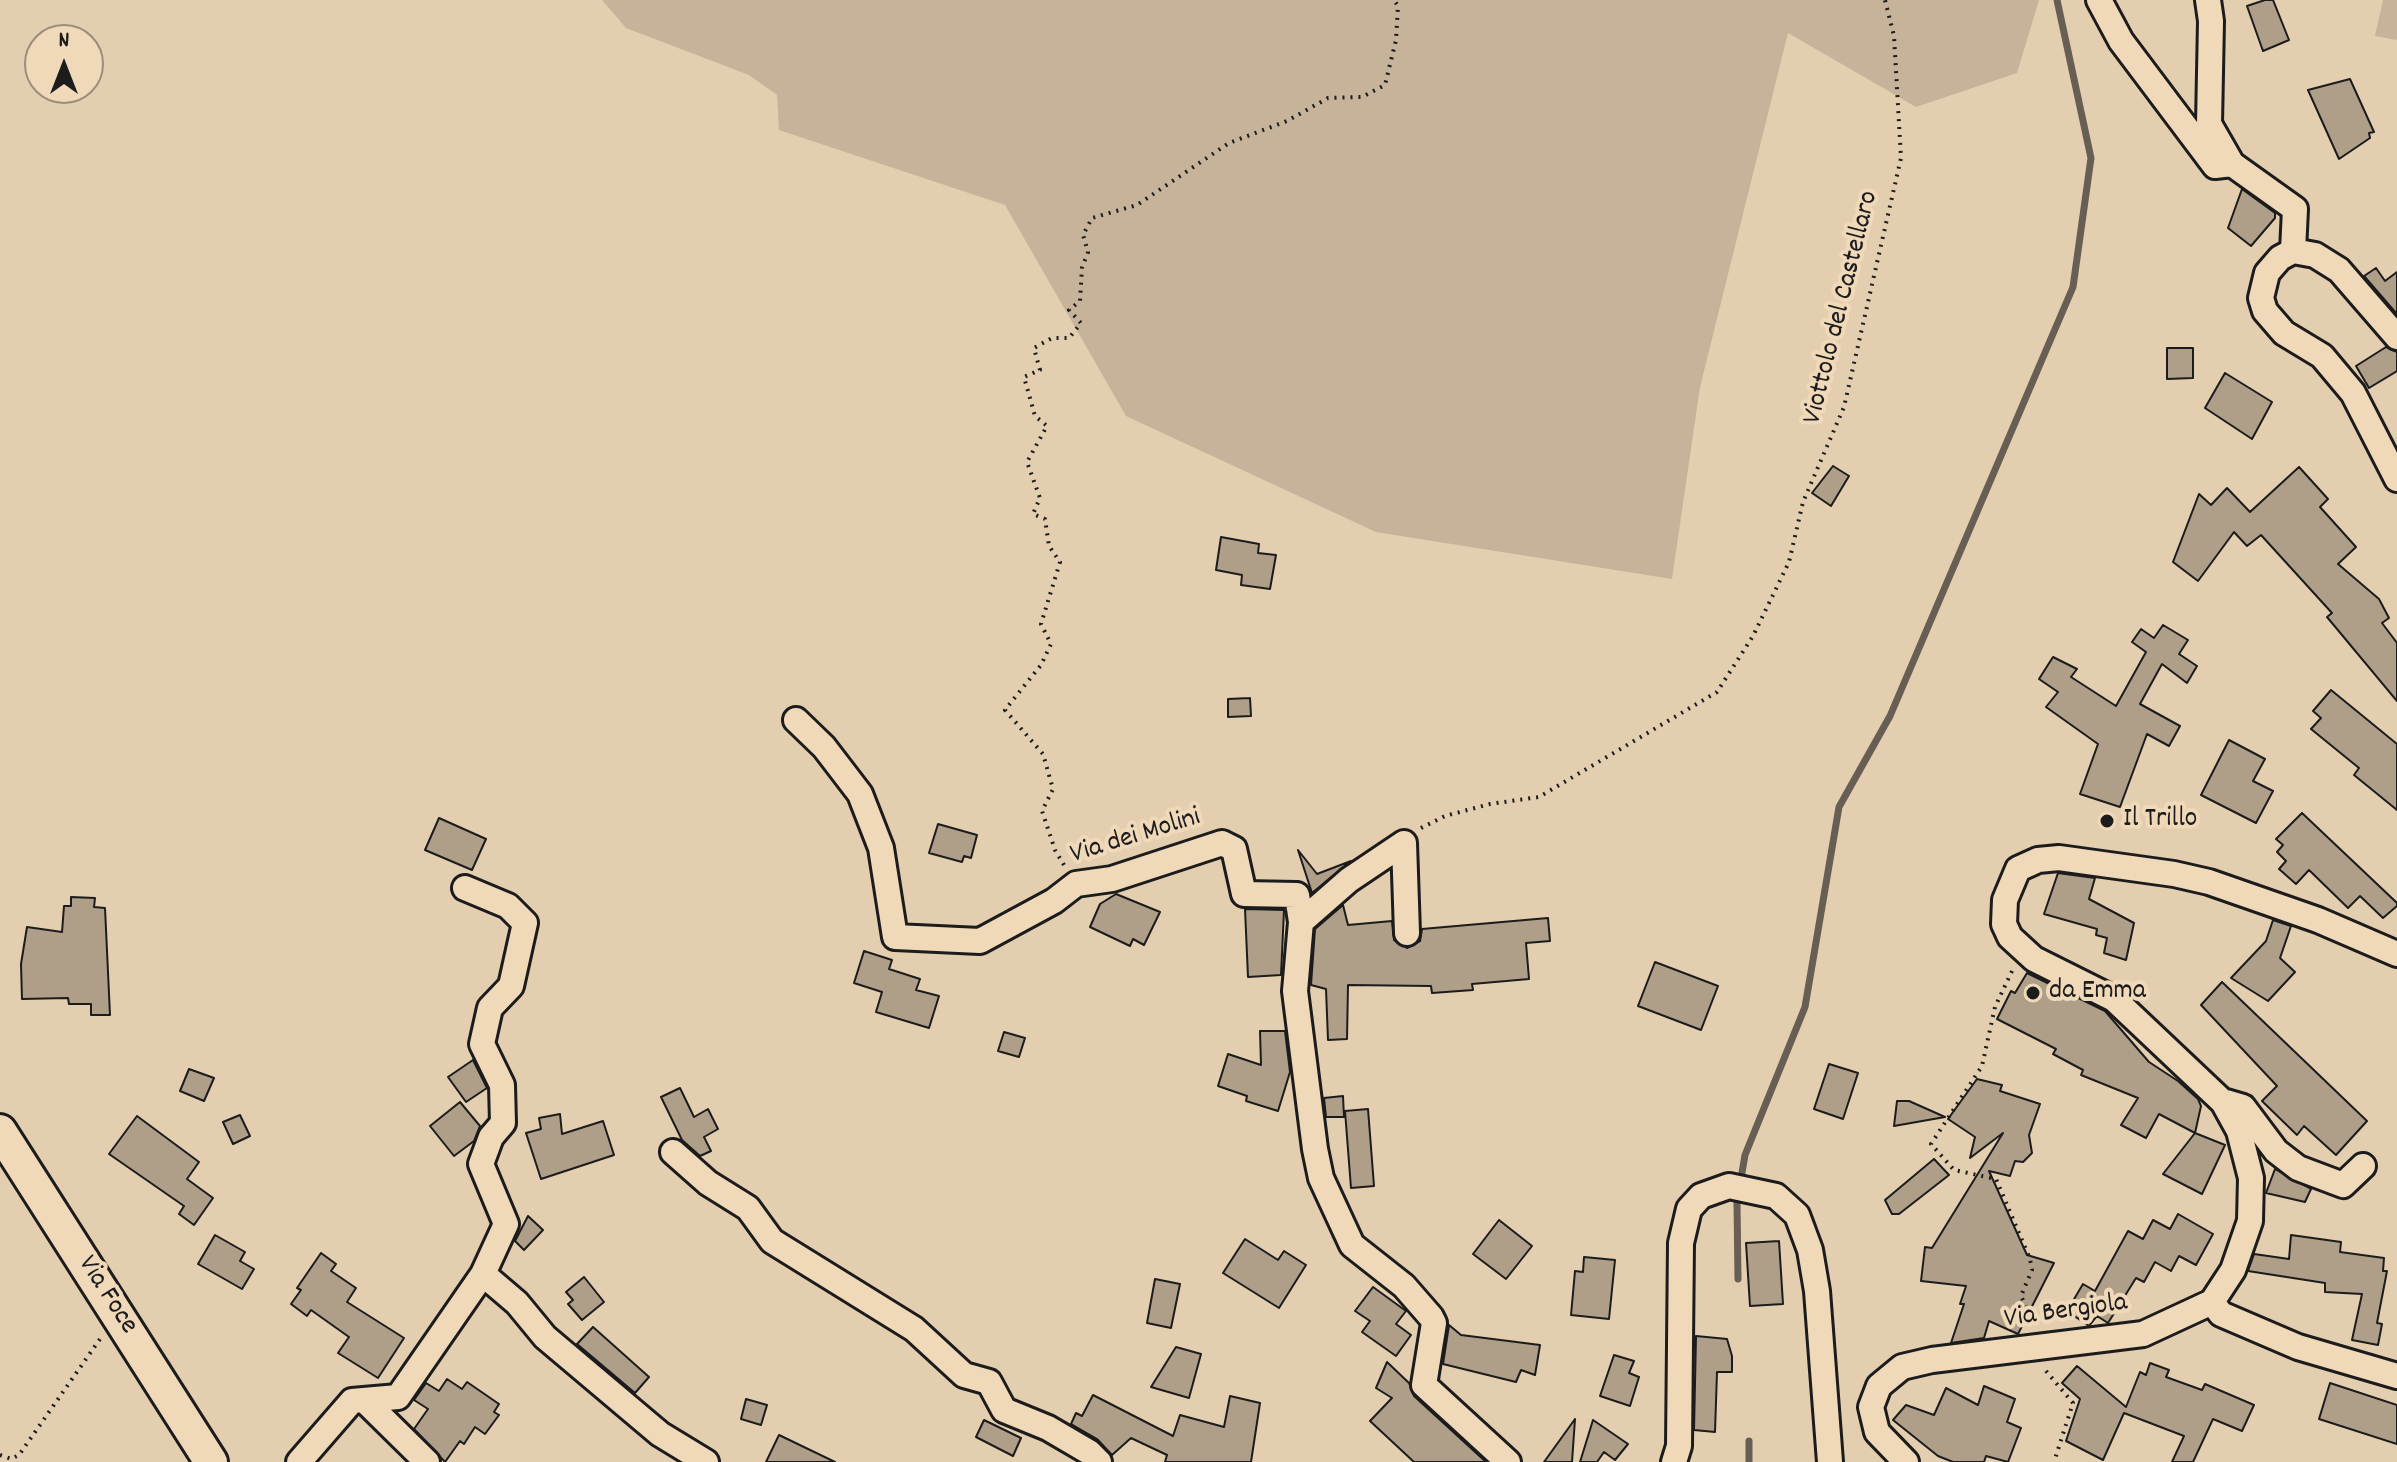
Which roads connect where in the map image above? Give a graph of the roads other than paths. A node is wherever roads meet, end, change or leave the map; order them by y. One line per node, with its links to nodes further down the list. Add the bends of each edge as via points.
1 (2099, 0): 3 (street, via 2121,41 2215,166)
2 (2208, 0): 3 (street, via 2209,124)
3 (2232, 164): 4 (street, via 2295,209)
4 (2293, 251): 5 (street, via 2329,262); 6 (street, via 2267,273 2261,298 2265,311 2284,333 2322,356 2353,393)
5 (2397, 337)
6 (2397, 479)
7 (796, 720): 9 (street, Via dei Molini, via 860,794 881,848 895,937 980,941 1076,884 1112,879 1227,843 1234,849 1242,892 1297,895)
8 (465, 888): 16 (street, via 508,906 525,923 511,986 490,1008 482,1044 502,1085 503,1123 481,1164 506,1224)
9 (1301, 922): 10 (street, via 1349,880 1404,843); 25 (street, via 1295,991 1321,1178 1352,1245 1404,1286 1434,1323 1424,1385)
10 (1407, 933)
11 (2397, 954): 12 (street, via 2209,882 2059,858 2018,869 2009,884 2004,924 2022,950 2114,999)
12 (2223, 1102): 15 (street, via 2243,1107 2276,1151 2298,1168 2343,1185); 17 (street, via 2239,1131 2251,1178 2250,1221 2233,1270)
13 (0, 1131): 20 (main road, Via Foce)
14 (673, 1152): 24 (street, via 748,1208 772,1241 914,1329 964,1375 989,1382 1004,1410 1048,1428)
15 (2363, 1166)
16 (483, 1274): 19 (street, via 398,1397); 23 (street, via 545,1337 660,1434)
17 (2212, 1302): 18 (street, via 2221,1314 2298,1347); 28 (street, Via Bergiola, via 2143,1334 1902,1367 1879,1386 1871,1407 1877,1432)
18 (2397, 1376)
19 (364, 1400): 21 (street, via 352,1401); 22 (street)
20 (211, 1462)
21 (299, 1462)
22 (427, 1462)
23 (706, 1462)
24 (1099, 1462)
25 (1508, 1462)
26 (1674, 1462): 27 (street, via 1679,1446 1681,1243 1689,1209 1701,1196 1729,1186 1776,1196 1797,1215 1810,1250)
27 (1830, 1462)
28 (1906, 1462)

